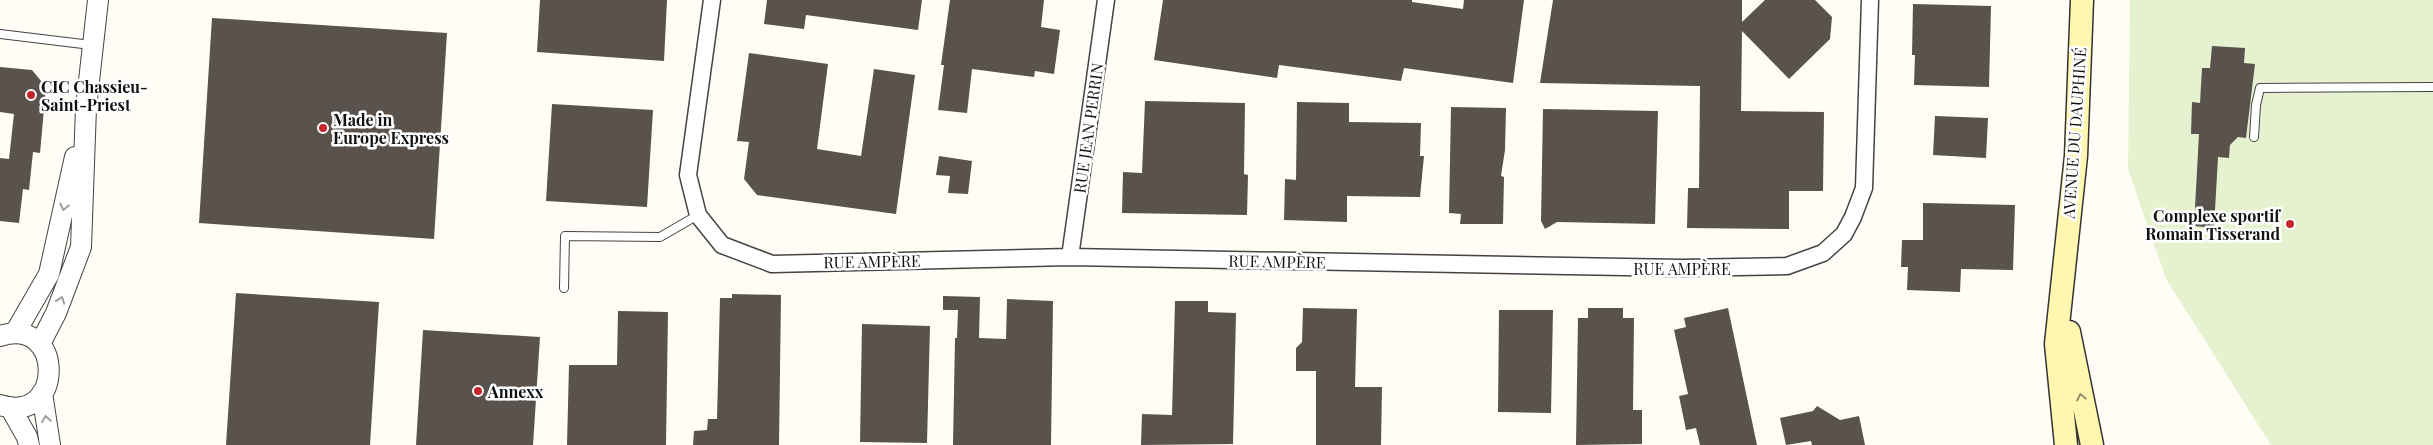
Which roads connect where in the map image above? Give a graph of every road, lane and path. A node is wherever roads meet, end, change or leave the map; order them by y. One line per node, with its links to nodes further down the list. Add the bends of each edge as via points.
1 (98, 0): 7 (street)
2 (712, 0): 11 (street, RUE AMPÈRE, via 688,175)
3 (1106, 0): 12 (street, RUE JEAN PERRIN)
4 (1870, 0): 12 (street, RUE AMPÈRE, via 1864,188 1844,234 1823,253 1787,266 1682,268)
5 (2082, 0): 13 (main road, AVENUE DU DAUPHINÉ, via 2076,156)
6 (0, 34): 7 (lane)
7 (93, 45): 9 (street)
8 (2433, 87): 10 (lane, via 2260,88)
9 (86, 108): 15 (street, one-way to 15, via 49,274); 16 (street, one-way to 9, via 56,313 81,247)
10 (2254, 137)
11 (698, 215): 12 (street, RUE AMPÈRE, via 722,245 772,264); 14 (lane, via 660,237 565,236)
12 (1070, 257)
13 (2064, 266): 21 (main road, AVENUE DU DAUPHINÉ, via 2056,344); 22 (main road, AVENUE DU DAUPHINÉ, one-way to 13, via 2069,340)
14 (564, 288)
15 (8, 335): 16 (street, via 28,337)
16 (40, 344): 17 (street, via 48,357 50,372)
17 (42, 393): 18 (street, via 31,403); 20 (street, one-way to 17)
18 (5, 406): 19 (street)
19 (29, 445)
20 (50, 445)
21 (2066, 445)
22 (2092, 445)

